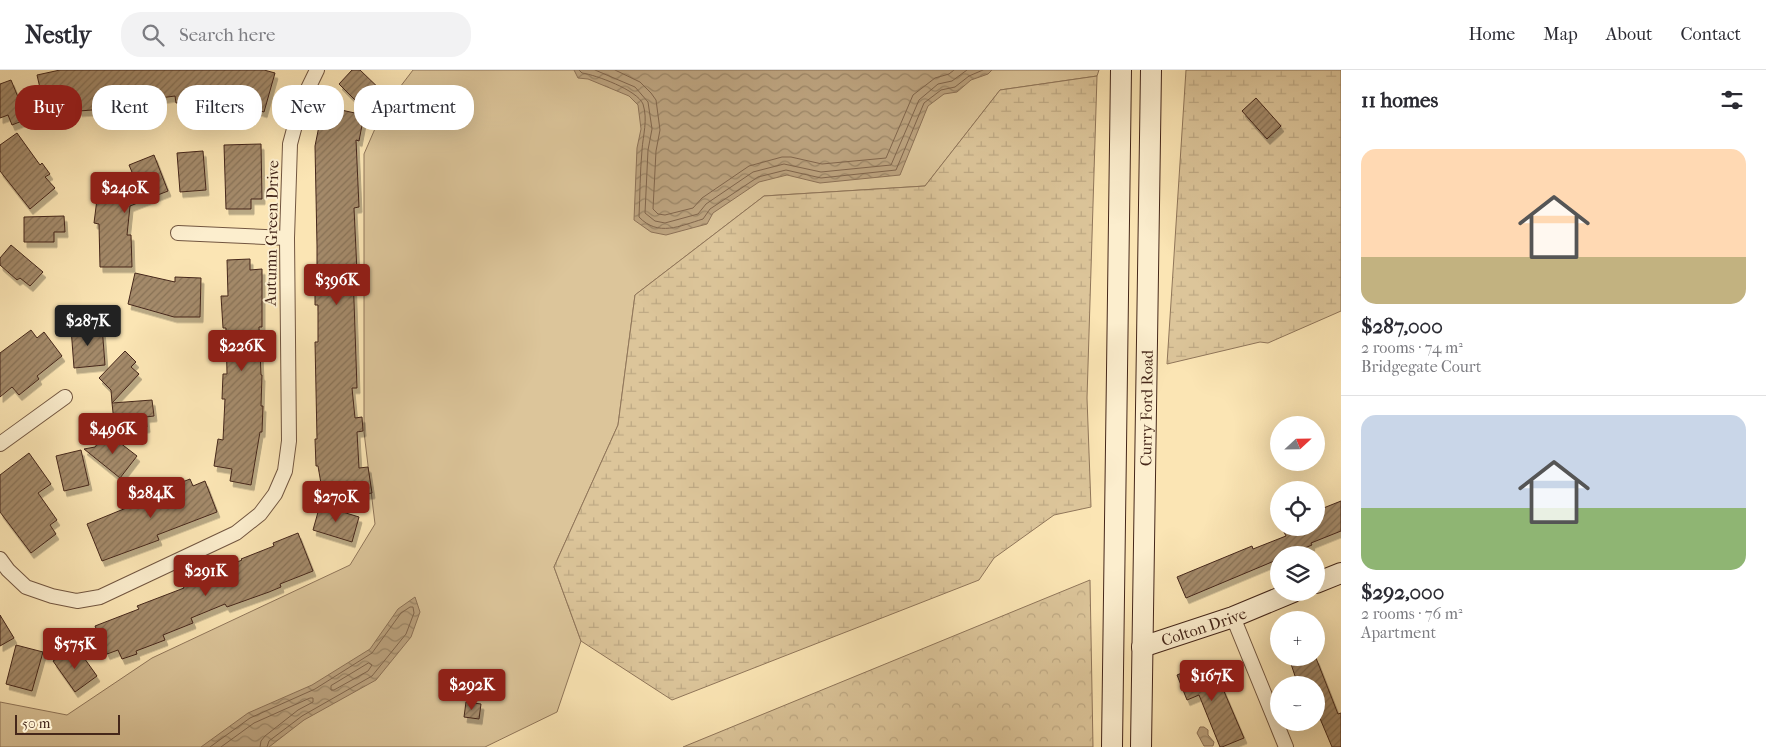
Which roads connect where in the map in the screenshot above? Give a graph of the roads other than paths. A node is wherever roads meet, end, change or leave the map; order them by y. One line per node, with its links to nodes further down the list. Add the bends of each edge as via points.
1 (317, 70): 5 (street, Autumn Green Drive, via 301,103 290,144)
2 (1120, 70): 6 (main road, Curry Ford Road)
3 (1150, 70): 14 (main road, Curry Ford Road)
4 (178, 233): 5 (street)
5 (287, 238): 9 (street, Autumn Green Drive, via 289,441 284,472 275,494 260,514 236,533 100,597 77,601 26,587)
6 (1118, 306): 14 (main road, via 1128,338 1125,612 1131,632); 15 (main road, Curry Ford Road)
7 (65, 397): 8 (street)
8 (0, 444)
9 (0, 559)
10 (1341, 573): 11 (main road)
11 (1325, 579)
12 (1271, 601): 13 (main road, Colton Drive)
13 (1233, 617): 14 (main road, Colton Drive); 19 (street)
14 (1142, 647): 18 (main road, Curry Ford Road)
15 (1113, 666): 16 (main road, Curry Ford Road); 17 (main road, via 1127,673 1131,681)
16 (1112, 747)
17 (1131, 747)
18 (1141, 747)
19 (1286, 747)

